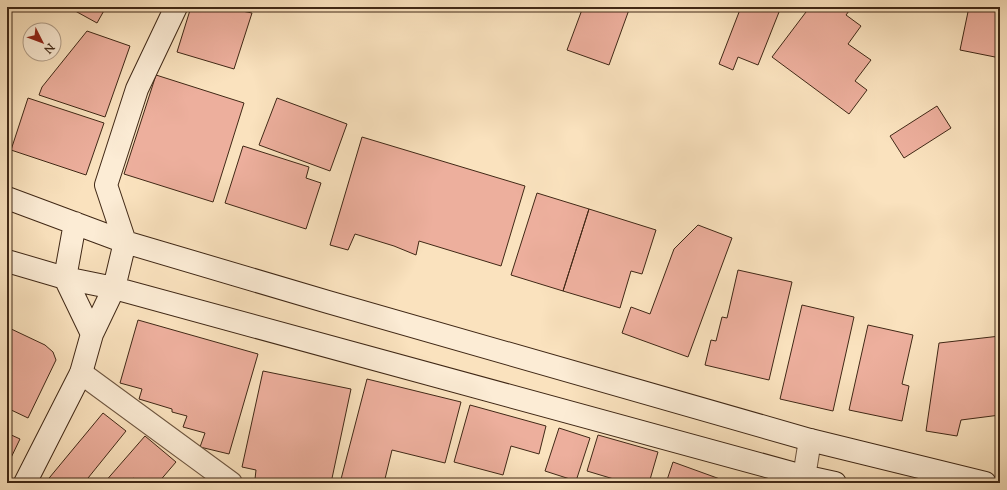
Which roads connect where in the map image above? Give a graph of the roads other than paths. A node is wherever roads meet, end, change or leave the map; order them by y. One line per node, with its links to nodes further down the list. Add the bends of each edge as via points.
1 (176, 7): 4 (main road, via 137,89 106,185)
2 (7, 198): 3 (main road)
3 (75, 223): 4 (main road); 6 (main road)
4 (125, 242): 7 (main road); 10 (main road)
5 (7, 261): 6 (main road)
6 (66, 278): 7 (main road); 8 (main road)
7 (114, 288): 8 (main road); 11 (main road)
8 (92, 334): 9 (main road)
9 (82, 373): 12 (main road); 13 (main road)
10 (810, 440): 11 (main road); 15 (main road)
11 (803, 480): 14 (main road)
12 (25, 483)
13 (232, 483)
14 (835, 483)
15 (985, 483)

